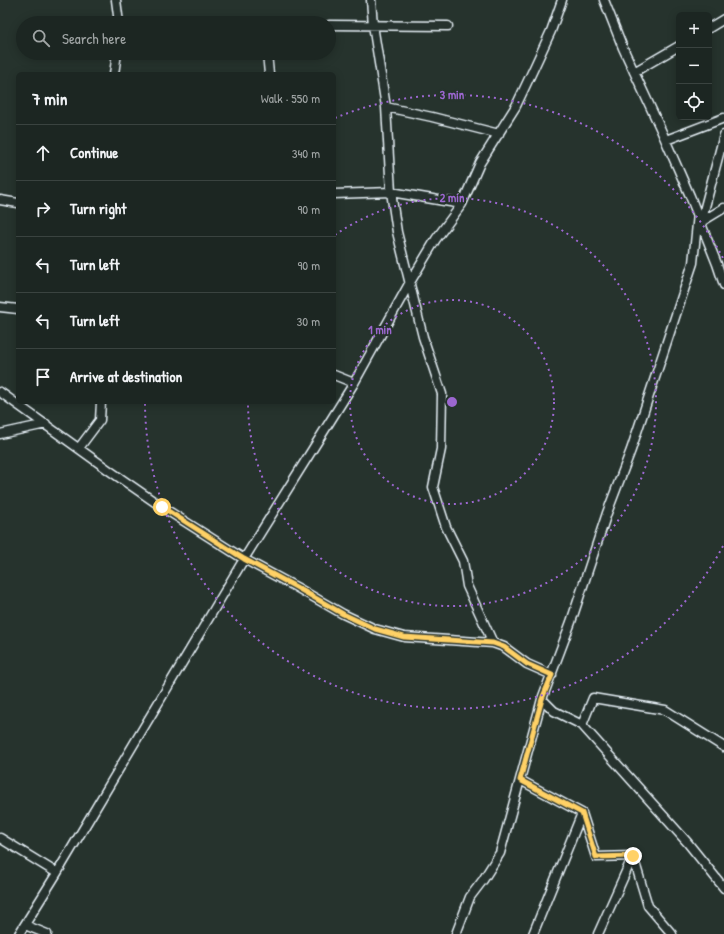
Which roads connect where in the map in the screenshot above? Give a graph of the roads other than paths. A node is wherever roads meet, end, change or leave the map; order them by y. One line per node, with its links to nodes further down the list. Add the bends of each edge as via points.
1 (116, 0): 5 (street)
2 (371, 0): 8 (street)
3 (562, 0): 19 (street, via 551,31 516,106)
4 (606, 0): 16 (street)
5 (118, 16)
6 (724, 19): 10 (street)
7 (336, 25): 8 (street)
8 (373, 25): 9 (street); 17 (street)
9 (448, 26)
10 (712, 26)
11 (676, 48): 16 (street)
12 (116, 60): 14 (street)
13 (268, 60): 15 (street)
14 (114, 72)
15 (269, 72)
16 (634, 72): 21 (street)
17 (386, 107): 19 (street); 22 (street)
18 (724, 118): 21 (street)
19 (498, 134): 26 (street, via 480,163)
20 (724, 135): 28 (street)
21 (666, 140): 28 (street)
22 (391, 192): 23 (street); 26 (street); 29 (street)
23 (336, 194)
24 (0, 200): 25 (street)
25 (16, 203)
26 (462, 204): 29 (street, via 436,239)
27 (724, 208): 28 (street)
28 (699, 218): 30 (street); 44 (street, via 693,263 632,450 607,513)
29 (409, 284): 34 (street); 43 (street, via 442,394 440,449 433,487 446,527 463,561 467,586)
30 (724, 285)
31 (0, 307): 32 (street)
32 (16, 309)
33 (336, 376): 34 (street)
34 (354, 382): 42 (street)
35 (0, 392): 36 (street)
36 (16, 403)
37 (17, 404): 39 (street)
38 (101, 404): 41 (street, via 100,420)
39 (46, 424): 40 (street); 41 (street)
40 (0, 434)
41 (79, 448): 42 (street, via 162,507)
42 (244, 559): 43 (street, via 375,629 404,637); 52 (street)
43 (493, 643): 44 (street, via 504,647 527,664)
44 (552, 675): 45 (street)
45 (542, 699): 46 (street, via 554,711); 48 (street)
46 (582, 725): 47 (street, via 593,698 665,710); 53 (street, via 687,842)
47 (724, 747)
48 (520, 780): 49 (street); 57 (street, via 500,853 470,897)
49 (582, 813): 51 (street, via 596,857); 58 (street)
50 (0, 838): 52 (street)
51 (633, 856): 59 (street); 60 (street, via 648,906)
52 (57, 873): 54 (street)
53 (724, 888)
54 (25, 925): 55 (street); 56 (street)
55 (19, 934)
56 (47, 934)
57 (456, 934)
58 (533, 934)
59 (598, 934)
60 (672, 934)

